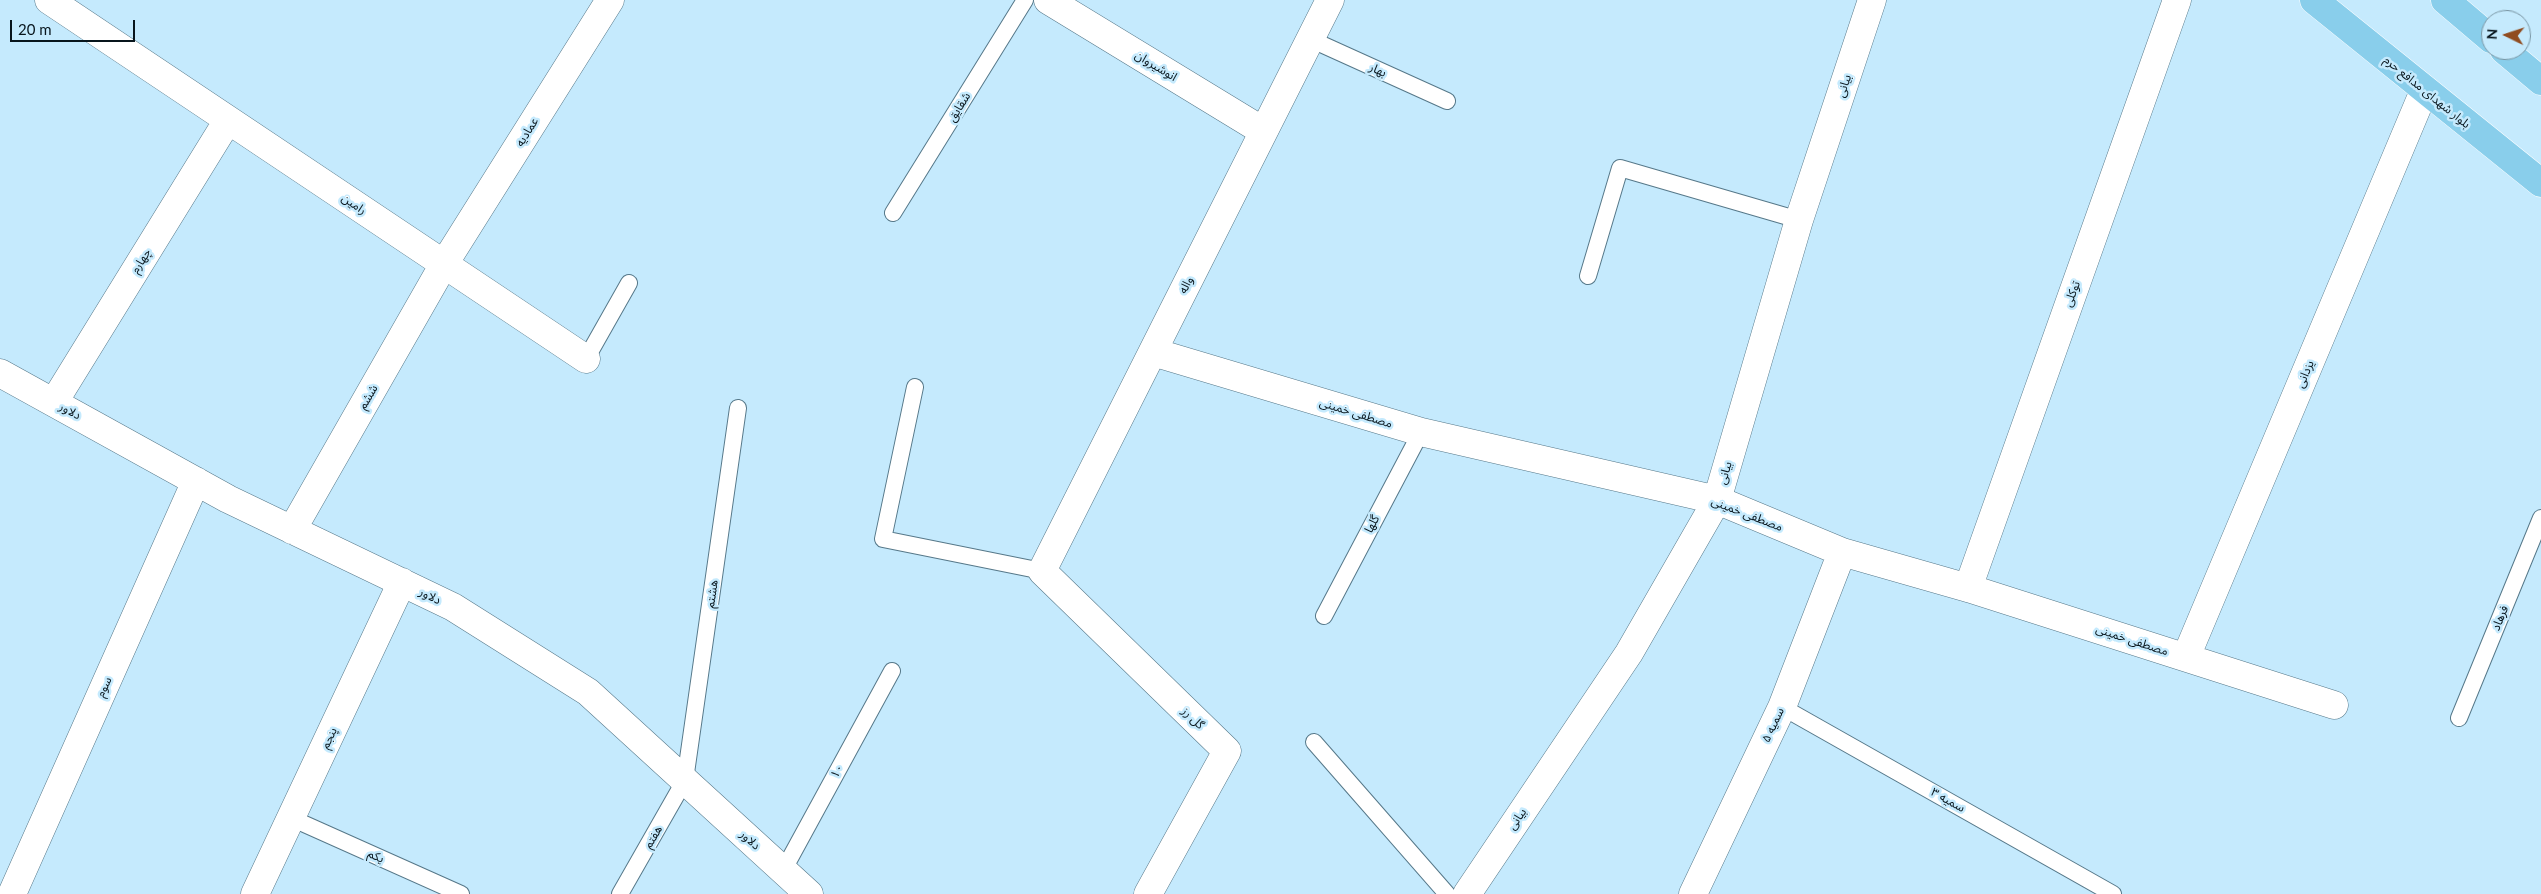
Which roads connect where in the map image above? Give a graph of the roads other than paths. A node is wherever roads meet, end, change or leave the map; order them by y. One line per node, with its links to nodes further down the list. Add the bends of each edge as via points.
1 (49, 0): 16 (street, رامین)
2 (610, 0): 21 (street, عمادیه)
3 (1025, 0): 19 (lane, شقایق)
4 (1048, 0): 17 (street, انوشیروان)
5 (1330, 0): 11 (street, واله)
6 (1872, 0): 20 (street, بیانی)
7 (2177, 0): 38 (street, توکلی)
8 (2314, 0): 14 (main road, بلوار شهدای مدافع حرم)
9 (2445, 0): 10 (main road)
10 (2481, 31)
11 (1310, 39): 15 (lane, بهار); 17 (street, واله)
12 (2516, 60): 13 (main road)
13 (2541, 81)
14 (2424, 91): 18 (main road, بلوار شهدای مدافع حرم); 40 (street, یزدانی)
15 (1447, 101)
16 (228, 120): 21 (street, رامین); 28 (street, چهارم)
17 (1264, 131): 24 (street, واله)
18 (2541, 184)
19 (893, 213)
20 (1799, 220): 22 (lane, via 1620,168); 32 (street, بیانی)
21 (444, 264): 25 (street, رامین); 34 (street, ششم)
22 (1588, 276)
23 (629, 283): 25 (lane, رامین)
24 (1153, 352): 30 (street, مصطفی خمینی); 36 (street, واله)
25 (586, 359)
26 (0, 372): 28 (street, دلاور)
27 (915, 387): 36 (lane, via 883,539)
28 (54, 402): 31 (street, دلاور)
29 (738, 408): 46 (lane, هشتم)
30 (1421, 432): 32 (street, مصطفی خمینی); 39 (lane, گلها)
31 (196, 481): 34 (street, دلاور); 49 (street, سوم)
32 (1716, 500): 35 (street, مصطفی خمینی); 56 (street, بیانی, via 1629,652)
33 (2541, 518): 44 (lane, فرهاد)
34 (292, 530): 37 (street, دلاور)
35 (1842, 552): 38 (street, مصطفی خمینی); 43 (street, سمیه ۵)
36 (1042, 570): 54 (street, گل رز, via 1227,750)
37 (402, 582): 46 (street, دلاور, via 453,607 588,692); 47 (street, پنجم)
38 (1968, 588): 40 (street, مصطفی خمینی)
39 (1324, 616)
40 (2186, 657): 42 (street, مصطفی خمینی)
41 (892, 671): 48 (lane, ۱۰)
42 (2334, 705)
43 (1782, 707): 57 (street, سمیه ۵); 58 (lane, سمیه ۳)
44 (2459, 718)
45 (1314, 742): 55 (lane)
46 (685, 780): 48 (street, دلاور); 52 (lane, هفتم)
47 (291, 818): 50 (street, پنجم); 51 (lane, یکم)
48 (783, 871): 53 (street, دلاور)
49 (12, 894)
50 (255, 894)
51 (461, 894)
52 (620, 894)
53 (807, 894)
54 (1148, 894)
55 (1447, 894)
56 (1467, 894)
57 (1693, 894)
58 (2113, 894)

